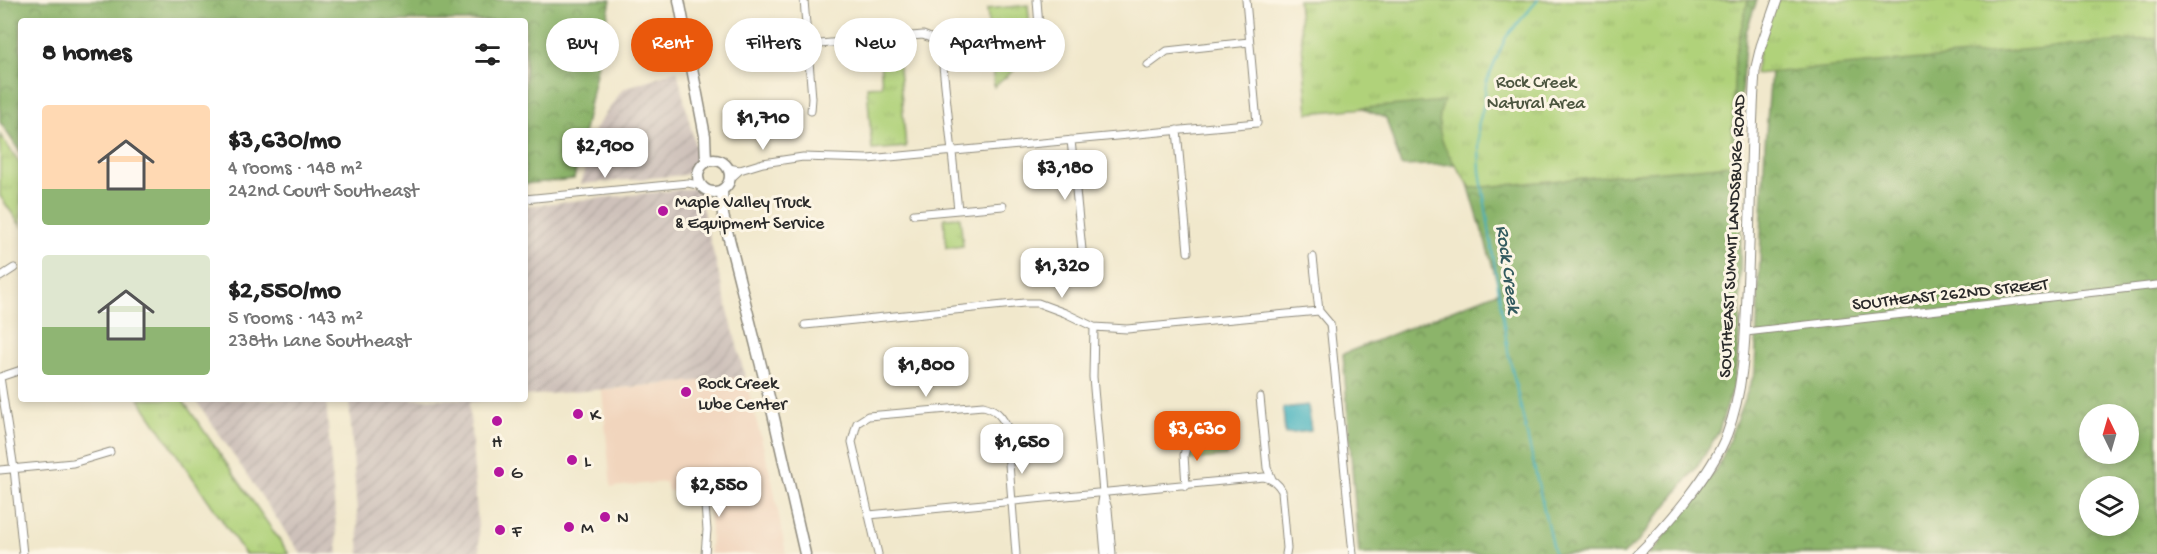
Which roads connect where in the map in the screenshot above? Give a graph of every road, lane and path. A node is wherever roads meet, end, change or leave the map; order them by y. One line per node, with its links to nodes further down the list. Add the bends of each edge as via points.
1 (679, 0): 16 (main road)
2 (804, 0): 6 (street)
3 (1036, 0): 7 (street)
4 (1246, 0): 8 (street)
5 (1777, 0): 33 (street, SOUTHEAST SUMMIT LANDSBURG ROAD, via 1755,71)
6 (806, 18)
7 (1038, 18)
8 (1249, 42): 10 (street, via 1167,51); 13 (street, via 1257,123)
9 (822, 44): 15 (street, via 923,35 935,39 941,47)
10 (1148, 65)
11 (810, 72): 12 (street)
12 (811, 111)
13 (1177, 130): 14 (street); 24 (street)
14 (1071, 140): 15 (street); 26 (street)
15 (952, 152): 17 (street, via 868,159 797,158); 22 (street)
16 (711, 161): 17 (main road, via 723,164); 18 (main road, via 700,169)
17 (729, 174): 19 (main road)
18 (700, 182): 19 (main road); 20 (street)
19 (717, 191): 49 (main road)
20 (528, 199)
21 (1003, 206): 22 (street)
22 (958, 210): 23 (street)
23 (914, 214)
24 (1188, 252)
25 (1313, 257): 30 (street)
26 (1083, 260)
27 (14, 268): 28 (street)
28 (0, 277)
29 (2157, 285): 33 (street, SOUTHEAST 262ND STREET)
30 (1319, 311): 32 (street, via 1127,329); 55 (street, via 1330,324)
31 (805, 325): 32 (street, via 1038,303)
32 (1094, 327): 44 (street, via 1093,377)
33 (1746, 332): 56 (street, SOUTHEAST SUMMIT LANDSBURG ROAD, via 1741,381 1727,434 1706,472)
34 (18, 371): 35 (street)
35 (0, 377): 39 (street)
36 (1260, 396): 41 (street, via 1267,468)
37 (1189, 436): 43 (street, via 1184,455)
38 (110, 452): 39 (street, via 73,463)
39 (14, 469): 40 (street); 47 (street)
40 (0, 470)
41 (1272, 479): 43 (street, via 1259,477); 54 (street, via 1281,491)
42 (703, 482): 48 (street)
43 (1186, 486): 44 (street)
44 (1103, 493): 45 (street); 52 (street); 53 (street)
45 (1012, 502): 46 (street); 46 (street, via 1006,425 996,411 983,405 868,416 857,423 852,442); 51 (street)
46 (868, 515): 50 (street)
47 (23, 554)
48 (705, 554)
49 (805, 554)
50 (878, 554)
51 (1017, 554)
52 (1105, 554)
53 (1112, 554)
54 (1286, 554)
55 (1353, 554)
56 (1638, 554)

